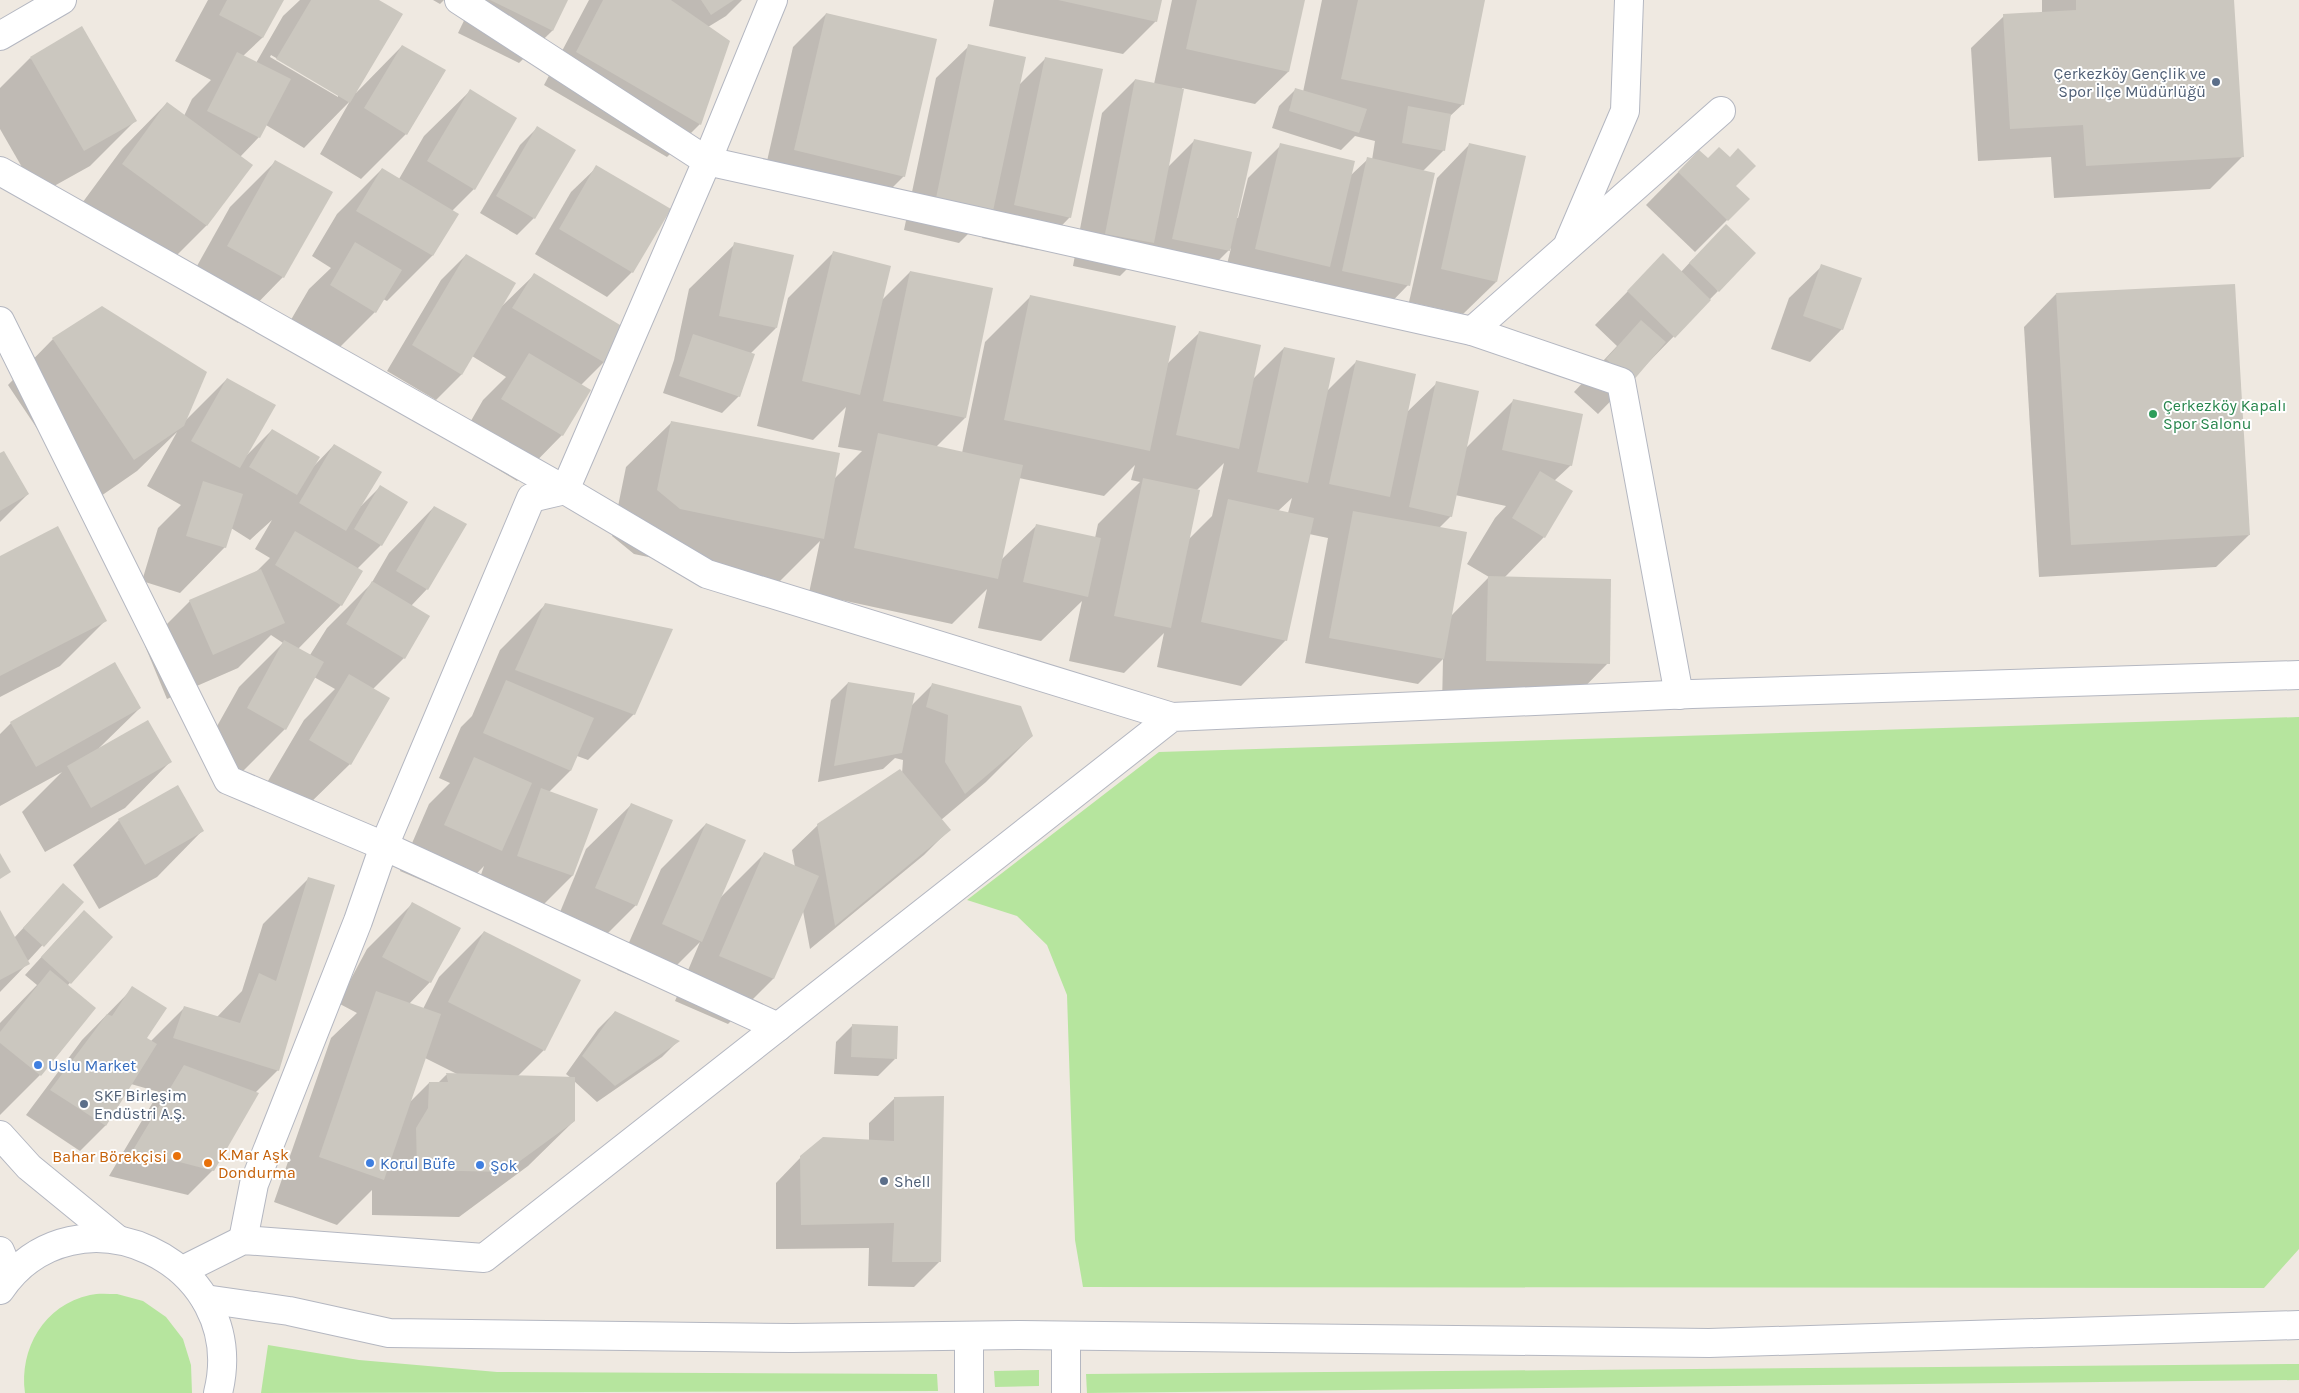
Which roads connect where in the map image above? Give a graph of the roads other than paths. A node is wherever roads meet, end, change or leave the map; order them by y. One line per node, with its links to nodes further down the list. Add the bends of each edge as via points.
1 (62, 0): 5 (street)
2 (458, 0): 7 (street)
3 (773, 0): 7 (street)
4 (1629, 0): 9 (street, via 1625,111)
5 (0, 36)
6 (1720, 111): 9 (street)
7 (707, 161): 11 (street); 12 (street)
8 (0, 171): 12 (street)
9 (1567, 248): 11 (street)
10 (0, 321): 16 (street, via 228,780)
11 (1472, 331): 14 (street, via 1620,382)
12 (565, 490): 15 (street, via 707,574); 16 (street, via 531,498)
13 (2299, 675): 14 (street)
14 (1679, 695): 15 (street)
15 (1172, 717): 17 (street)
16 (384, 846): 17 (street); 20 (street, via 254,1184)
17 (778, 1027): 20 (street, via 484,1258)
18 (0, 1135): 19 (street, via 29,1167)
19 (117, 1239): 21 (street, via 152,1250); 22 (street, via 80,1239 45,1250)
20 (243, 1240): 21 (street)
21 (183, 1270): 23 (street)
22 (4, 1272)
23 (205, 1298): 25 (street, via 289,1311 389,1333); 27 (street, via 220,1333 223,1373)
24 (2299, 1325): 26 (street, via 1709,1342)
25 (969, 1337): 26 (street); 28 (street)
26 (1066, 1337): 29 (street)
27 (218, 1393)
28 (969, 1393)
29 (1066, 1393)

